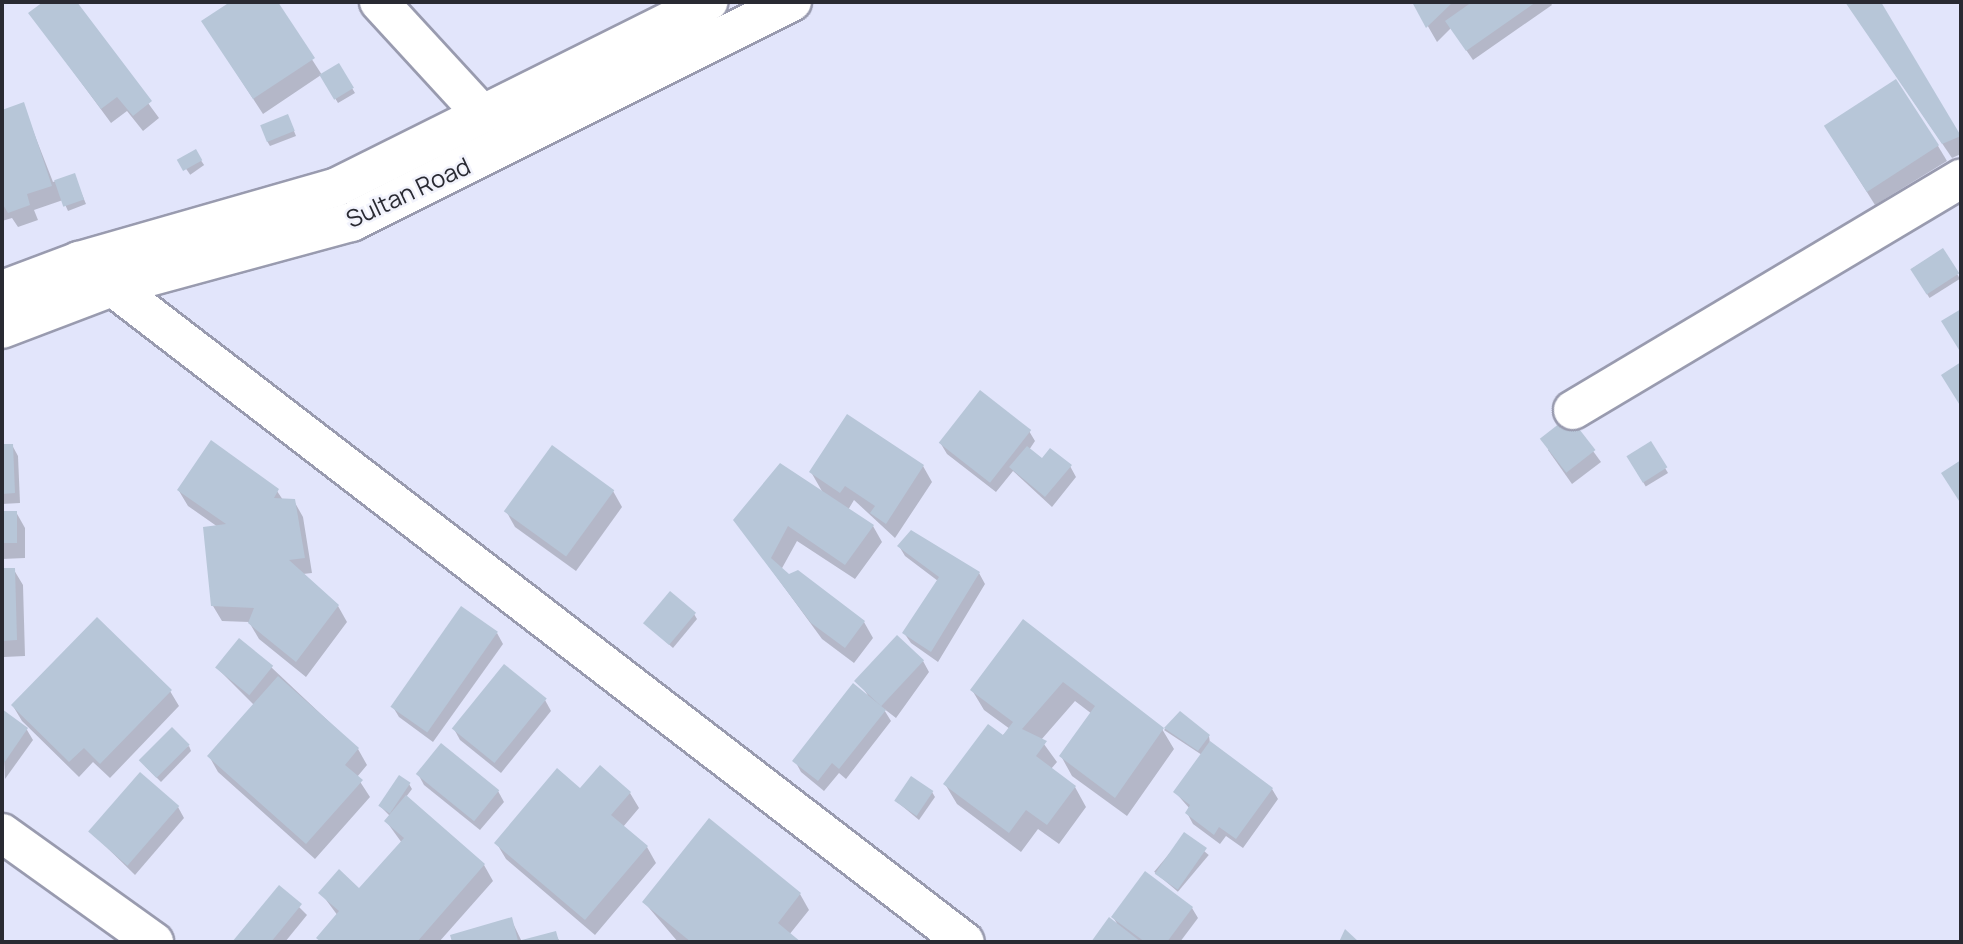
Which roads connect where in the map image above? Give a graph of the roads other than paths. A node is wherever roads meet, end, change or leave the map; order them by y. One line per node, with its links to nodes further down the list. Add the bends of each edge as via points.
1 (379, 2): 4 (street)
2 (708, 2): 4 (street, Sultan Road)
3 (793, 2): 7 (street, Sultan Road, via 352,222)
4 (482, 114): 6 (street, Sultan Road, via 337,187)
5 (1961, 179): 10 (street)
6 (79, 261): 7 (street); 8 (street, Sultan Road)
7 (112, 287): 9 (street, Sultan Road); 13 (street)
8 (2, 290)
9 (2, 329)
10 (1573, 410)
11 (2, 833): 12 (street)
12 (154, 942)
13 (965, 942)

